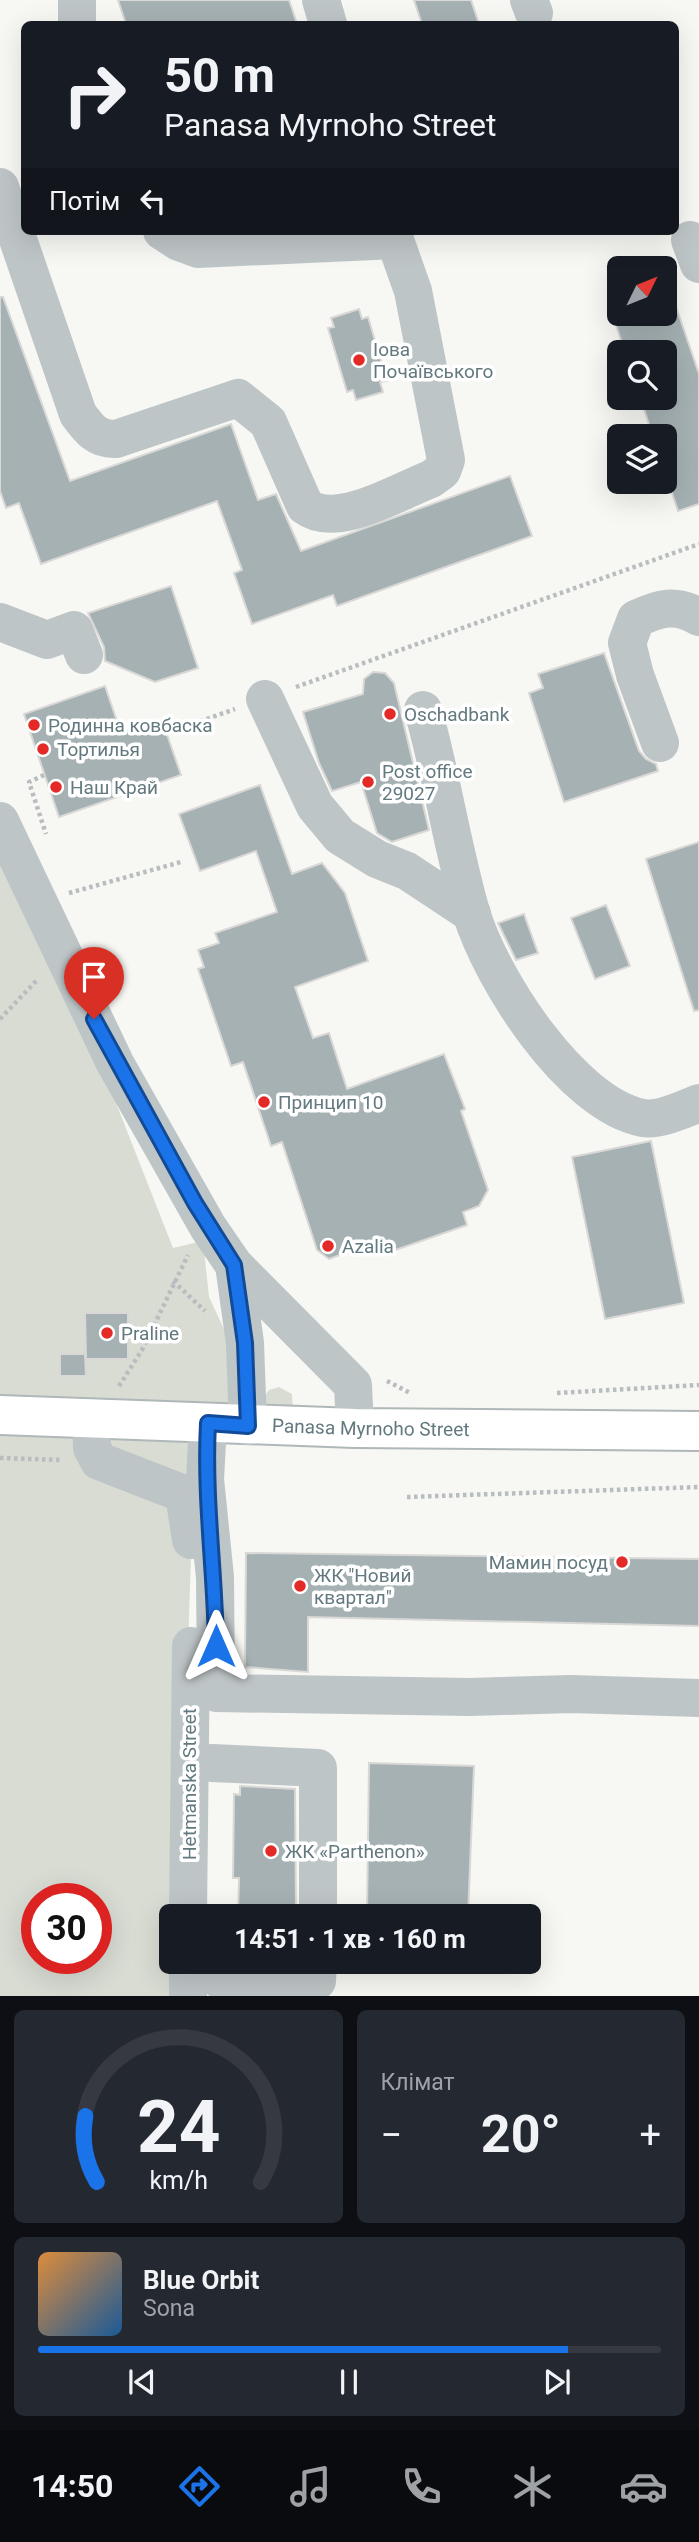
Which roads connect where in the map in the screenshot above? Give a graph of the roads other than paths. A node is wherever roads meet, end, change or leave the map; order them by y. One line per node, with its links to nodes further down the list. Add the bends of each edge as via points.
1 (77, 0): 3 (street)
2 (321, 0): 4 (street)
3 (77, 21)
4 (327, 21)
5 (0, 187): 7 (street, via 78,414 90,430 103,439 116,439 238,398 268,422 305,506 316,515 338,516 430,479 442,471 446,460 413,291)
6 (168, 235): 7 (street, via 198,249)
7 (393, 236)
8 (699, 617): 13 (street, via 687,610 661,608 636,619 627,643)
9 (0, 622): 10 (street, via 47,640 74,630)
10 (84, 655)
11 (264, 699): 15 (street, via 315,806 340,836 407,871)
12 (423, 710): 15 (street)
13 (660, 743)
14 (0, 821): 17 (street, via 115,1063)
15 (472, 914): 16 (street, via 494,966 524,1017 551,1053 611,1108 646,1119)
16 (699, 1103)
17 (234, 1265): 21 (street, via 245,1343); 22 (street, via 353,1385)
18 (99, 1404): 19 (main road, Panasa Myrnoho Street); 20 (main road, Panasa Myrnoho Street); 27 (street, Hetmanska Street, via 92,1448 99,1461 184,1494 191,1530)
19 (0, 1415)
20 (208, 1423): 21 (main road, Panasa Myrnoho Street); 24 (street, via 205,1479 215,1577)
21 (248, 1426): 22 (main road, Panasa Myrnoho Street)
22 (355, 1428): 23 (main road, Panasa Myrnoho Street)
23 (699, 1431)
24 (216, 1693): 25 (street, via 470,1697 571,1693); 26 (street)
25 (699, 1698)
26 (212, 1763): 28 (street, via 203,1861); 29 (street, via 318,1768)
27 (188, 1904)
28 (209, 1904)
29 (318, 1904)
30 (188, 1974): 33 (street)
31 (219, 1974): 32 (street, via 220,1980 317,1981)
32 (317, 1974)
33 (188, 1996)

